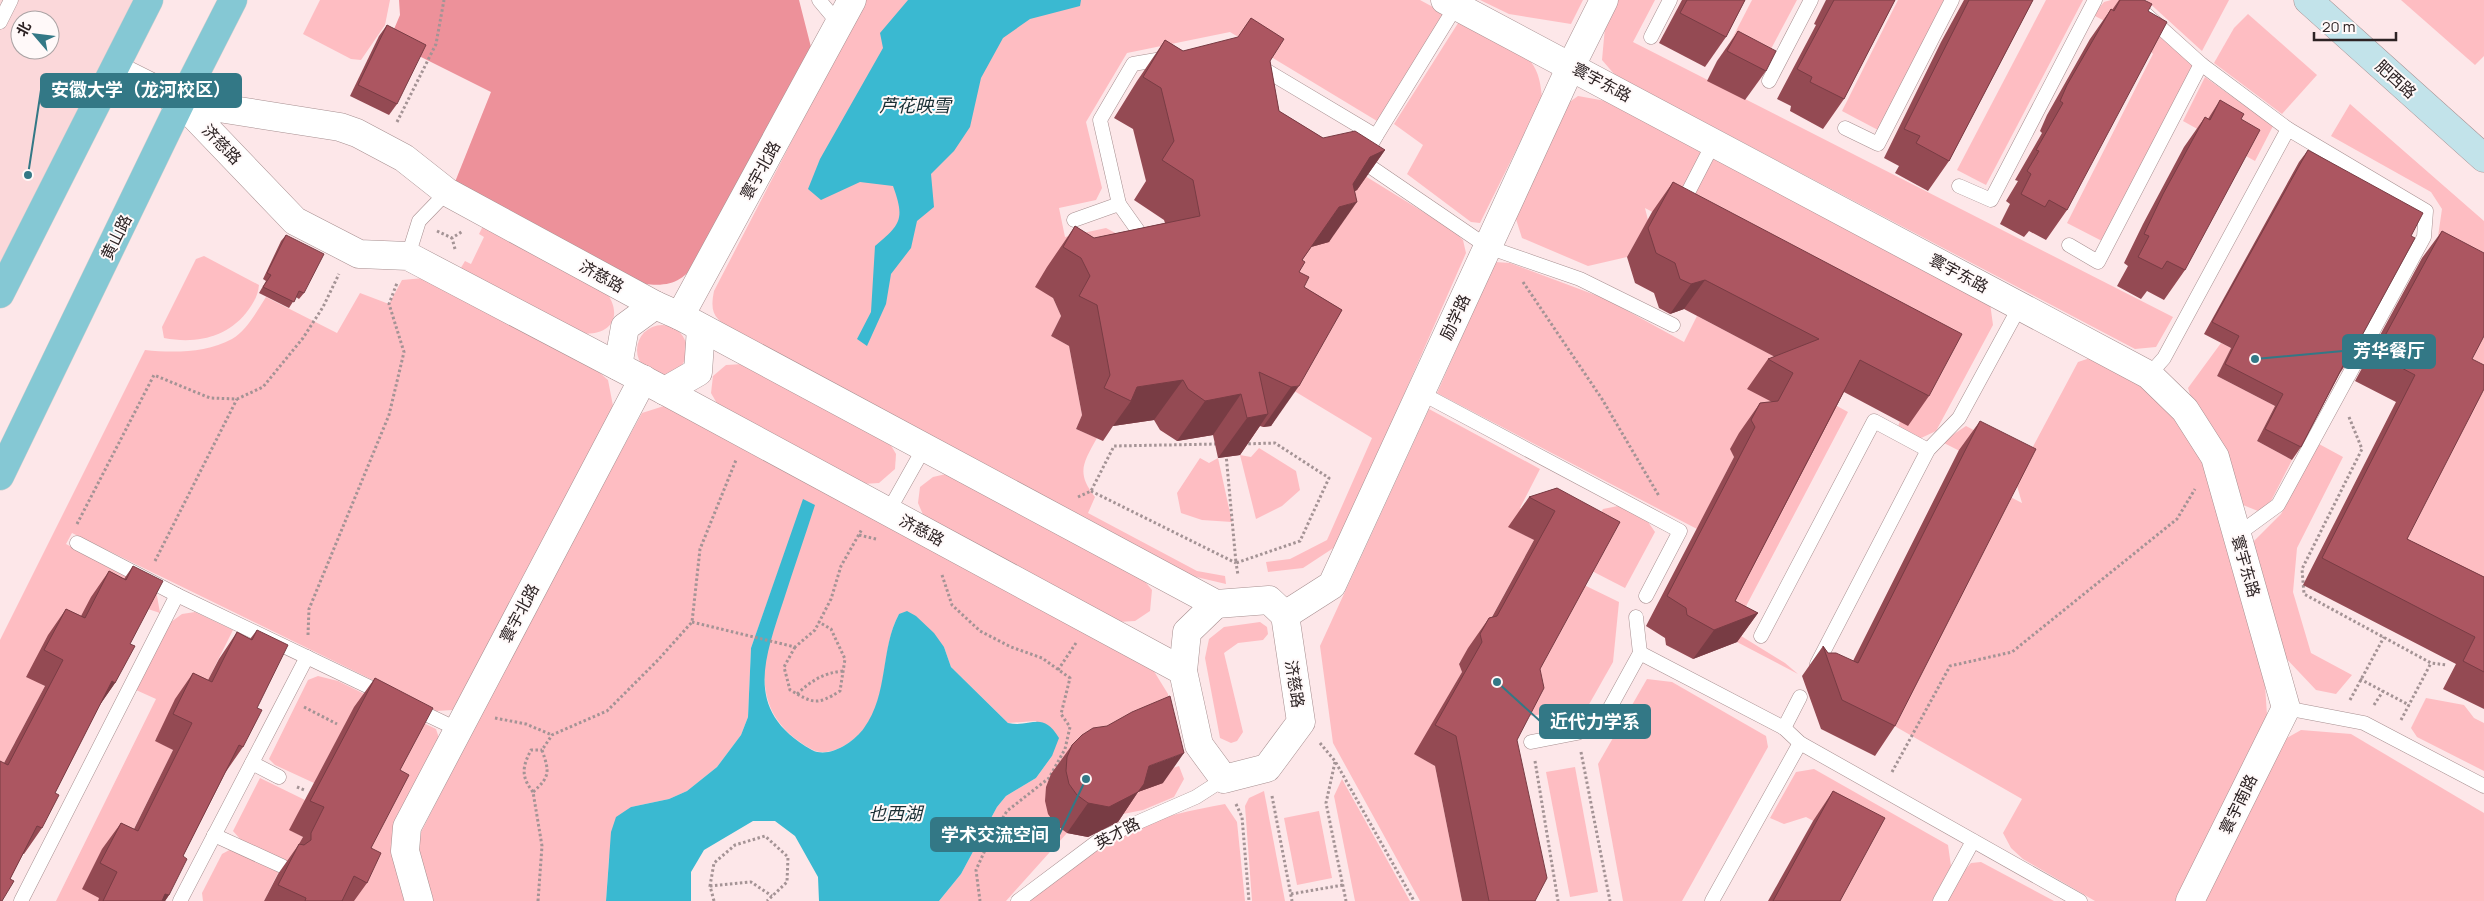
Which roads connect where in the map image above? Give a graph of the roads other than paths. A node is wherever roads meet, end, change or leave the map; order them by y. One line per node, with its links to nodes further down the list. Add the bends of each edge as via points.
1 (11, 0): 14 (lane)
2 (149, 0): 21 (main road)
3 (233, 0): 23 (main road, 黄山路)
4 (819, 0): 15 (lane)
5 (852, 0): 15 (street)
6 (1604, 0): 20 (street, 励学路)
7 (1670, 0): 16 (lane)
8 (1811, 0): 22 (lane)
9 (1952, 0): 24 (lane, via 1878,144)
10 (2095, 0): 29 (lane, via 1991,200)
11 (2130, 0): 19 (lane)
12 (2308, 0): 28 (main road, 肥西路)
13 (1450, 3): 20 (street, 寰宇东路); 26 (lane)
14 (0, 22)
15 (839, 24): 41 (street, 寰宇北路)
16 (1651, 37)
17 (1180, 56): 31 (lane, via 1133,64 1100,120)
18 (1243, 57): 26 (lane)
19 (2201, 64): 25 (lane); 35 (lane, via 2098,262)
20 (1571, 66): 27 (street, 寰宇东路); 36 (street, 励学路)
21 (115, 69): 23 (street); 38 (main road)
22 (1769, 80)
23 (181, 102): 30 (street, 济慈路, via 340,127 358,133 404,158); 37 (street, 济慈路, via 295,221 359,254); 49 (main road, 黄山路)
24 (1845, 128)
25 (2288, 129): 44 (lane, via 2164,358); 51 (lane, via 2426,211 2424,238 2278,505)
26 (1376, 136): 36 (lane, via 1362,161)
27 (1714, 142): 32 (lane); 40 (street, 寰宇东路)
28 (2484, 158)
29 (1959, 186)
30 (447, 192): 37 (lane, via 419,221); 39 (street, 济慈路)
31 (1119, 204): 33 (lane); 34 (lane)
32 (1677, 215)
33 (1074, 220)
34 (1141, 235)
35 (2069, 246)
36 (1488, 247): 42 (lane, via 1580,279); 46 (street, 励学路)
37 (408, 256): 43 (street, 济慈路)
38 (0, 294)
39 (655, 305): 41 (street, 济慈路); 43 (street, via 624,327)
40 (2020, 306): 44 (street, 寰宇东路); 48 (lane, via 1959,418)
41 (691, 322): 45 (street, via 698,372); 47 (street, 济慈路)
42 (1673, 325)
43 (618, 366): 45 (street, 济慈路)
44 (2149, 375): 51 (street, 寰宇东路, via 2185,410 2215,456)
45 (654, 385): 50 (street, 济慈路); 65 (street, 寰宇北路)
46 (1420, 393): 54 (lane, via 1680,531); 56 (street, 励学路, via 1332,585)
47 (924, 448): 50 (lane); 55 (street, 济慈路)
48 (1928, 450): 58 (lane, via 1874,421); 62 (lane)
49 (0, 476)
50 (883, 509): 61 (street, 济慈路)
51 (2237, 535): 64 (street, 寰宇东路)
52 (77, 543): 53 (lane)
53 (177, 595): 60 (lane); 76 (lane)
54 (1646, 596)
55 (1216, 604): 56 (street, via 1268,600); 61 (street, via 1187,632)
56 (1285, 615): 71 (street, 济慈路, via 1301,722 1267,768)
57 (1636, 617): 59 (lane)
58 (1761, 636)
59 (1640, 653): 66 (lane); 67 (lane, via 1601,724 1577,733)
60 (307, 657): 65 (lane, via 400,702); 69 (lane)
61 (1183, 670): 71 (street, via 1199,745)
62 (1811, 675)
63 (1800, 697): 66 (lane)
64 (2286, 708): 72 (lane, via 2364,723); 83 (street, 寰宇南路)
65 (461, 722): 78 (street, 寰宇北路, via 407,827 405,851)
66 (1784, 728): 68 (lane)
67 (1531, 742)
68 (1800, 743): 74 (lane); 80 (lane)
69 (252, 763): 70 (lane); 73 (lane)
70 (279, 777)
71 (1224, 778): 79 (lane, 英才路, via 1196,797 1102,838)
72 (2484, 786)
73 (214, 835): 75 (lane); 77 (lane)
74 (1973, 841): 81 (lane); 82 (lane)
75 (282, 866)
76 (21, 901)
77 (180, 901)
78 (419, 901)
79 (1018, 901)
80 (1712, 901)
81 (1940, 901)
82 (2080, 901)
83 (2190, 901)

